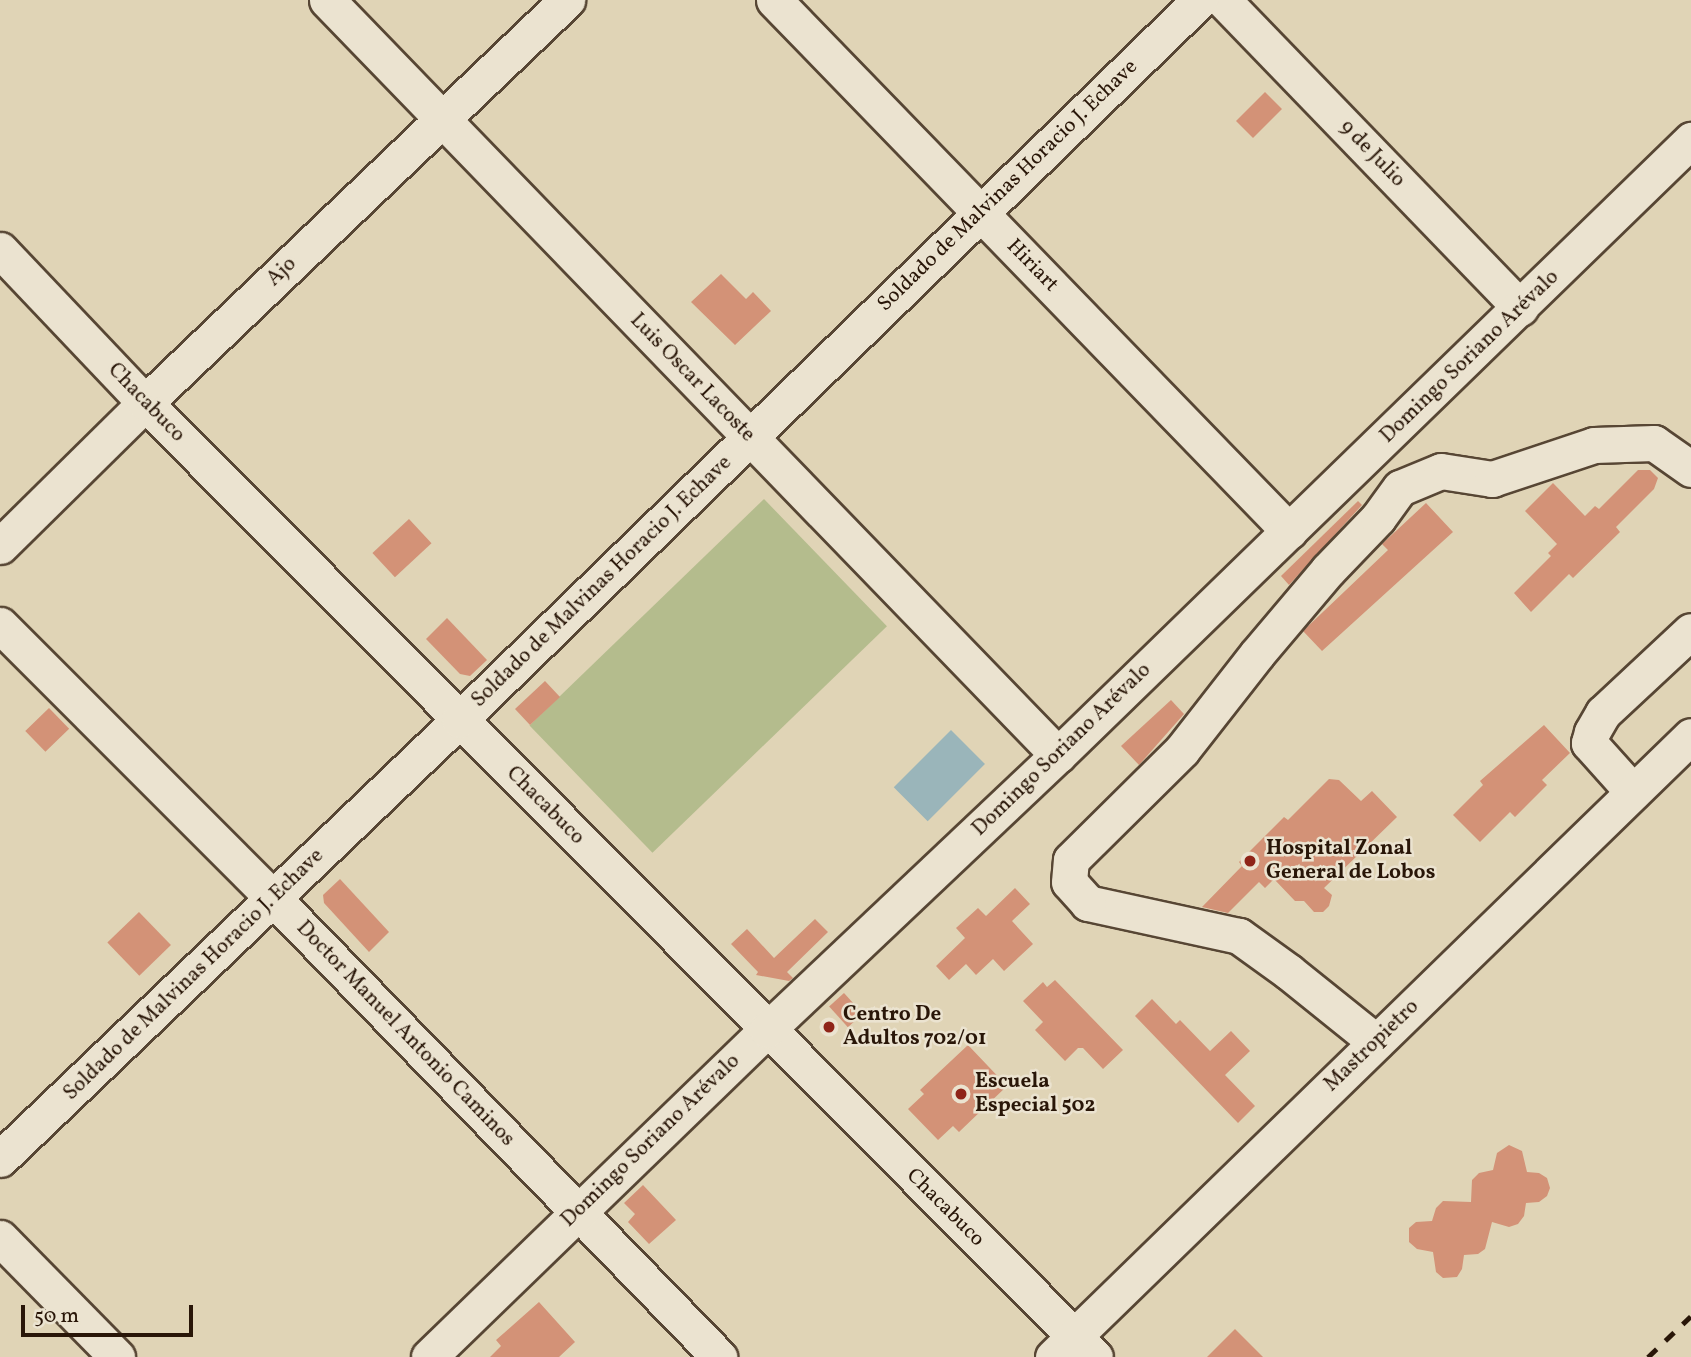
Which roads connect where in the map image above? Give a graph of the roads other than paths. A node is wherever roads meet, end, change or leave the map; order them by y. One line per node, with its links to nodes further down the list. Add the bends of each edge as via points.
1 (327, 0): 6 (street, Luis Oscar Lacoste)
2 (567, 0): 6 (street, Ajo)
3 (774, 0): 8 (street, Hiriart)
4 (1200, 0): 8 (street, Soldado de Malvinas Horacio J. Echave)
5 (1223, 0): 10 (street, 9 de Julio)
6 (443, 119): 11 (street, Ajo); 12 (street, Luis Oscar Lacoste)
7 (1691, 140): 10 (street, Domingo Soriano Arévalo)
8 (980, 212): 12 (street, Soldado de Malvinas Horacio J. Echave); 14 (street, Hiriart)
9 (0, 250): 11 (street, Chacabuco)
10 (1520, 308): 14 (street, Domingo Soriano Arévalo)
11 (145, 402): 15 (street, Ajo); 18 (street, Chacabuco)
12 (750, 439): 18 (street, Soldado de Malvinas Horacio J. Echave); 20 (street, Luis Oscar Lacoste)
13 (1691, 469): 24 (street, via 1654,443 1594,445 1492,479 1441,471 1400,488 1257,654 1182,750 1071,860 1069,881 1088,903 1239,936)
14 (1289, 531): 20 (street, Domingo Soriano Arévalo)
15 (0, 546)
16 (0, 625): 22 (street, Doctor Manuel Antonio Caminos)
17 (1691, 631): 21 (street, via 1603,713 1592,732 1589,743)
18 (459, 720): 22 (street, Soldado de Malvinas Horacio J. Echave); 23 (street, Chacabuco)
19 (1691, 736): 21 (street, Mastropietro)
20 (1058, 755): 23 (street, Domingo Soriano Arévalo)
21 (1633, 792): 24 (street, Mastropietro)
22 (274, 899): 25 (street, Soldado de Malvinas Horacio J. Echave); 26 (street, Doctor Manuel Antonio Caminos)
23 (767, 1030): 26 (street, Domingo Soriano Arévalo); 28 (street, Chacabuco)
24 (1376, 1042): 28 (street, Mastropietro)
25 (0, 1159)
26 (578, 1212): 30 (street, Domingo Soriano Arévalo); 31 (street, Doctor Manuel Antonio Caminos)
27 (0, 1238): 29 (street)
28 (1074, 1350)
29 (117, 1357)
30 (429, 1357)
31 (719, 1357)

